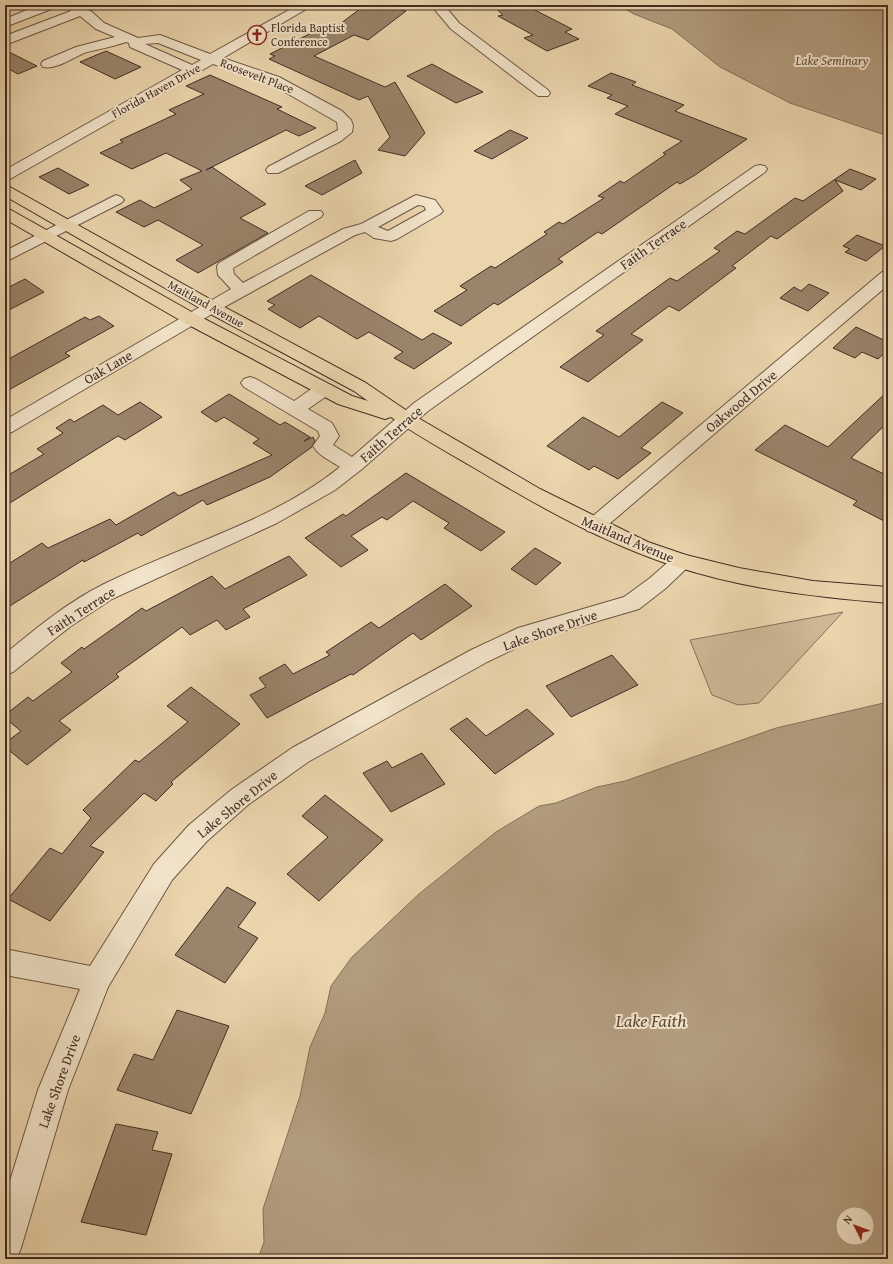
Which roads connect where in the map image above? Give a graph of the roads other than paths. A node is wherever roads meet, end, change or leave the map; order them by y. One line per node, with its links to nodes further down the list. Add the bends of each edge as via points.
1 (50, 5): 6 (street)
2 (68, 5): 5 (street)
3 (307, 5): 9 (street, Florida Haven Drive)
4 (437, 5): 12 (street, via 455,26)
5 (81, 10): 7 (street, via 100,26); 8 (street)
6 (5, 23)
7 (132, 40): 9 (street, via 160,40); 10 (street, via 81,50); 11 (street, via 137,46)
8 (5, 41)
9 (212, 59): 11 (street, Florida Haven Drive); 13 (street, Roosevelt Place, via 281,84 344,120 345,132)
10 (48, 64)
11 (192, 70): 15 (street, Florida Haven Drive)
12 (543, 93)
13 (273, 170)
14 (760, 170): 31 (street, Faith Terrace)
15 (5, 176)
16 (5, 190): 20 (main road, Maitland Avenue)
17 (116, 200): 20 (street)
18 (5, 213): 22 (main road, Maitland Avenue)
19 (315, 214): 25 (street, via 225,266 226,274)
20 (66, 226): 22 (street); 26 (main road, Maitland Avenue)
21 (367, 227): 25 (street, Oak Lane, via 348,232)
22 (46, 237): 23 (street); 27 (main road, Maitland Avenue)
23 (5, 257)
24 (888, 276): 34 (street, Oakwood Drive)
25 (241, 290): 26 (street, Oak Lane)
26 (211, 307): 27 (street, Oak Lane); 31 (main road, Maitland Avenue, via 360,387)
27 (191, 319): 29 (main road, Maitland Avenue); 32 (street, Oak Lane)
28 (250, 383): 30 (street)
29 (325, 389): 30 (street); 31 (main road, Maitland Avenue, via 345,400)
30 (295, 409): 33 (street, via 328,429 330,436 324,448)
31 (406, 419): 33 (street, Faith Terrace); 34 (main road, Maitland Avenue, via 533,494)
32 (5, 428)
33 (353, 466): 37 (street, Faith Terrace, via 290,509 100,596 49,631)
34 (594, 526): 35 (main road, Maitland Avenue, via 641,548)
35 (682, 561): 36 (main road, Maitland Avenue, via 739,576 813,589); 39 (street, Lake Shore Drive, via 658,583 630,603 526,634 479,656 300,755 240,797 198,833 163,872)
36 (883, 593)
37 (5, 666)
38 (5, 962): 39 (street)
39 (97, 980): 40 (street, Lake Shore Drive, via 53,1090)
40 (5, 1248)

